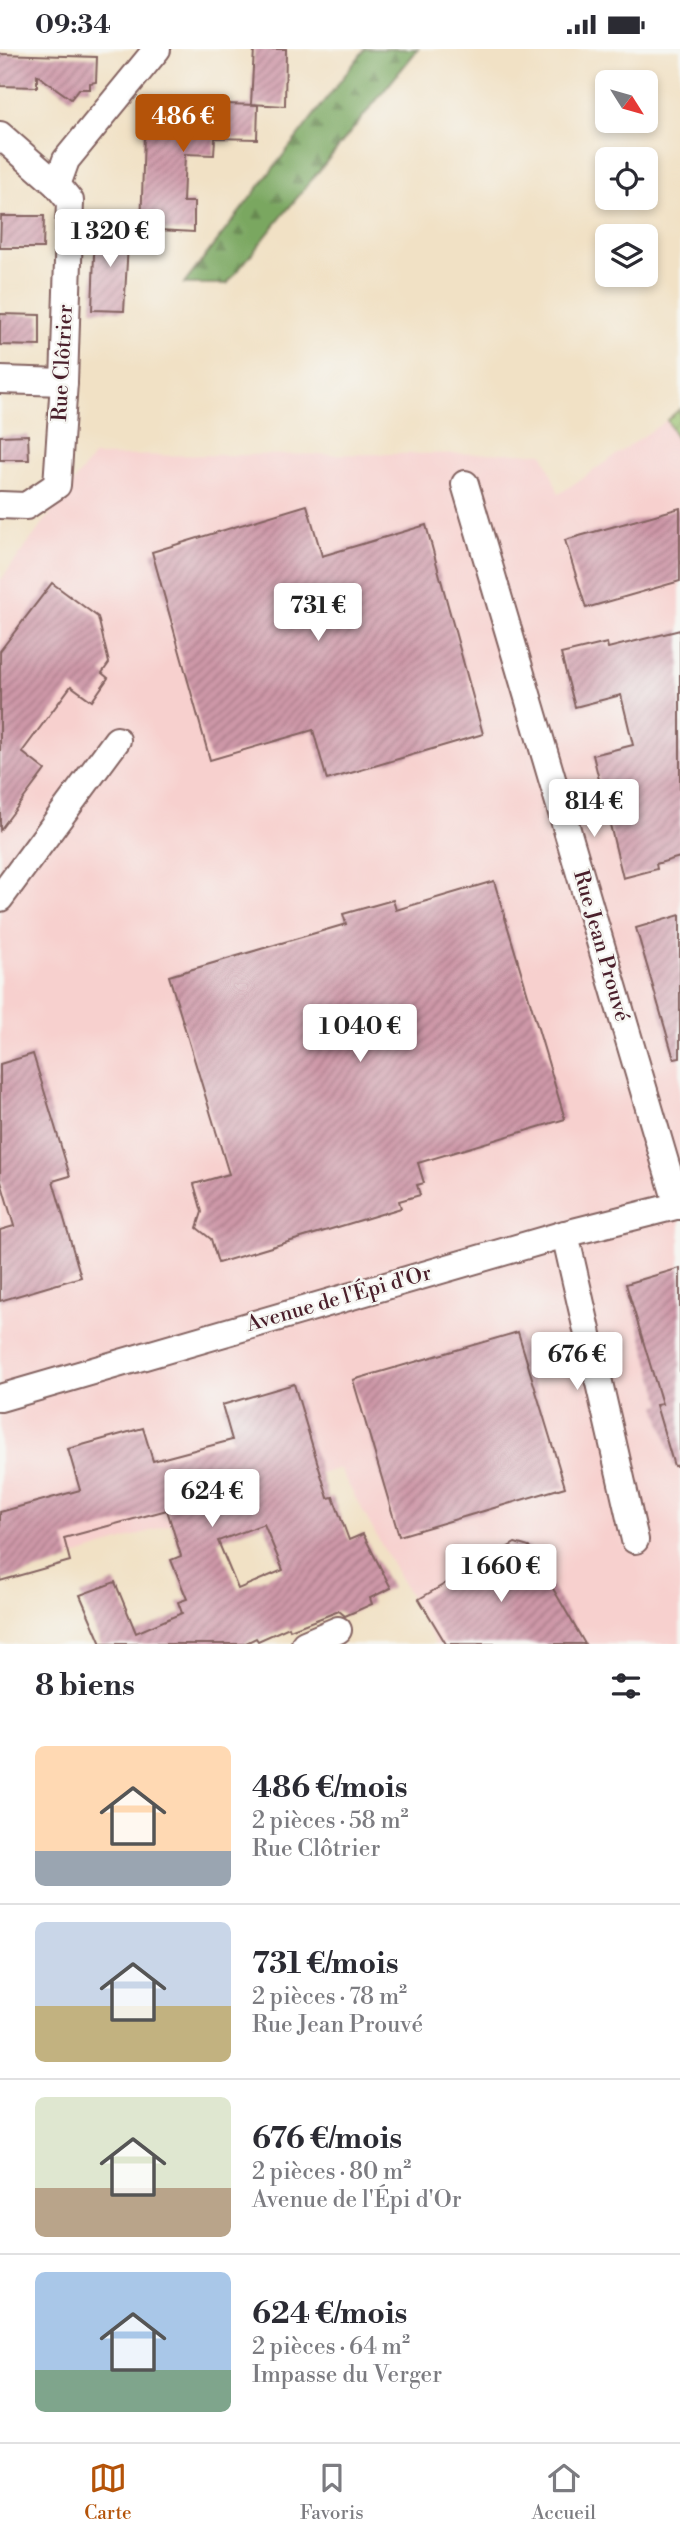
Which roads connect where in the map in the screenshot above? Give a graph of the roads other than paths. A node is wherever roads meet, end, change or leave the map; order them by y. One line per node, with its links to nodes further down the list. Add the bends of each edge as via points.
1 (157, 49): 3 (street, via 66,160)
2 (0, 135): 3 (street)
3 (57, 185): 5 (street, Rue Clôtrier, via 70,201)
4 (0, 380): 5 (street)
5 (64, 382): 7 (street, Rue Clôtrier, via 57,485 26,506)
6 (465, 484): 10 (street, Rue Jean Prouvé)
7 (0, 505)
8 (117, 740): 9 (street)
9 (0, 898)
10 (679, 1206): 11 (street, Avenue de l'Épi d'Or)
11 (565, 1234): 12 (street, Avenue de l'Épi d'Or); 13 (street)
12 (0, 1398)
13 (635, 1540)
14 (338, 1630): 15 (street)
15 (305, 1644)

